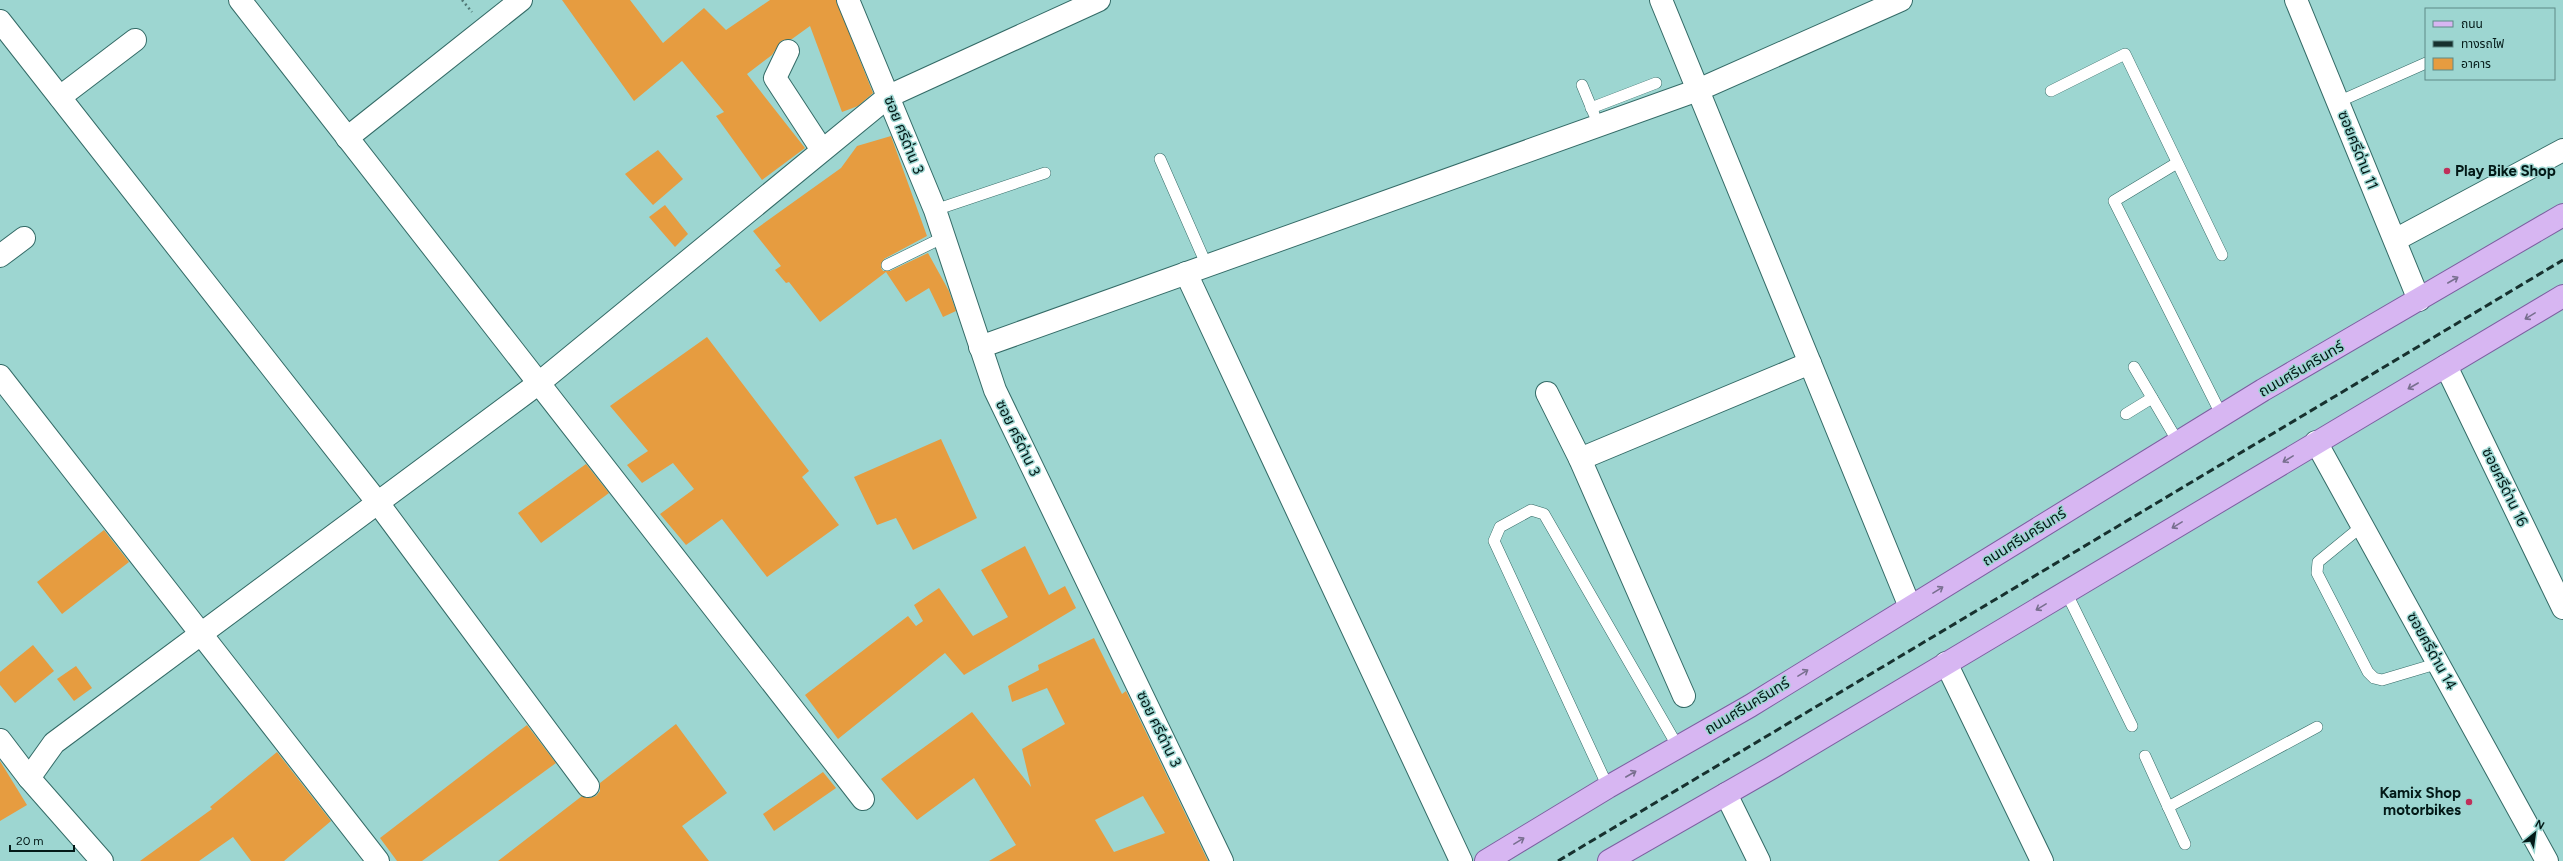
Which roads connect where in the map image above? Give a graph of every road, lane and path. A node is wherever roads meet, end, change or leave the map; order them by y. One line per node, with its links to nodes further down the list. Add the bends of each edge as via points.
1 (240, 0): 20 (street)
2 (520, 0): 20 (street)
3 (848, 0): 16 (street, ซอย ศรีด่าน 3)
4 (1099, 0): 16 (street)
5 (1661, 0): 14 (street)
6 (1901, 0): 14 (street)
7 (2296, 0): 18 (street, ซอยศรีด่าน 11)
8 (0, 21): 17 (street)
9 (135, 40): 17 (street)
10 (788, 51): 21 (street, via 775,78)
11 (2425, 63): 18 (lane)
12 (1656, 83): 19 (lane)
13 (1582, 85): 19 (lane)
14 (1698, 90): 19 (street); 39 (street)
15 (2051, 92): 24 (lane, via 2125,54)
16 (889, 96): 21 (street); 26 (street, ซอย ศรีด่าน 3)
17 (60, 97): 51 (street)
18 (2338, 102): 30 (street, ซอยศรีด่าน 11)
19 (1595, 117): 34 (street)
20 (347, 138): 43 (street)
21 (822, 150): 43 (street)
22 (2563, 150): 30 (street)
23 (1160, 159): 34 (lane)
24 (2177, 163): 31 (lane); 47 (lane, via 2114,201)
25 (1045, 173): 26 (lane)
26 (935, 210): 28 (street, ซอย ศรีด่าน 3)
27 (2563, 216): 37 (main road, ถนนศรีนครินทร์, one-way to 27)
28 (944, 237): 33 (lane); 38 (street, ซอย ศรีด่าน 3)
29 (24, 238): 32 (street)
30 (2395, 240): 37 (street, ซอยศรีด่าน 11)
31 (2222, 255)
32 (0, 256)
33 (887, 265)
34 (1207, 266): 35 (street)
35 (1186, 273): 38 (street); 76 (street)
36 (2563, 296): 40 (main road, one-way to 40)
37 (2419, 300): 47 (main road, ถนนศรีนครินทร์)
38 (980, 347): 75 (street, ซอย ศรีด่าน 3, via 994,390)
39 (1810, 363): 50 (street); 54 (street)
40 (2446, 366): 49 (main road, one-way to 49); 55 (street, ซอยศรีด่าน 16)
41 (2134, 367): 45 (lane)
42 (0, 376): 56 (street)
43 (539, 383): 51 (street); 69 (street)
44 (1547, 393): 50 (street)
45 (2152, 398): 46 (lane); 48 (lane)
46 (2126, 414)
47 (2222, 416): 48 (main road, ถนนศรีนครินทร์)
48 (2178, 442): 54 (main road, ถนนศรีนครินทร์, one-way to 48)
49 (2316, 442): 52 (street, ซอยศรีด่าน 14); 53 (main road, one-way to 53)
50 (1580, 459): 59 (street)
51 (378, 503): 56 (street); 66 (street)
52 (2362, 526): 58 (street, ซอยศรีด่าน 14); 58 (lane, via 2318,562 2316,573 2368,672 2374,678 2382,680)
53 (2066, 592): 57 (main road, one-way to 57); 60 (lane)
54 (1910, 607): 63 (main road, ถนนศรีนครินทร์, one-way to 54, via 1750,706)
55 (2563, 608)
56 (200, 634): 65 (street, via 54,743); 74 (street)
57 (1946, 663): 68 (main road); 72 (street)
58 (2439, 663): 80 (street, ซอยศรีด่าน 14)
59 (1684, 696)
60 (2132, 726)
61 (2317, 727): 70 (lane)
62 (0, 740): 65 (street)
63 (1678, 747): 67 (main road, ถนนศรีนครินทร์, one-way to 63); 67 (lane, via 1544,514 1531,510 1500,527 1494,541)
64 (2145, 756): 70 (lane)
65 (29, 778): 73 (street)
66 (588, 786)
67 (1608, 787): 77 (main road, ถนนศรีนครินทร์, one-way to 67)
68 (1726, 794): 78 (main road); 79 (street)
69 (863, 798)
70 (2168, 807): 71 (lane)
71 (2185, 844)
72 (2039, 860)
73 (102, 861)
74 (378, 861)
75 (1222, 861)
76 (1461, 861)
77 (1486, 861)
78 (1609, 861)
79 (1759, 861)
80 (2547, 861)

